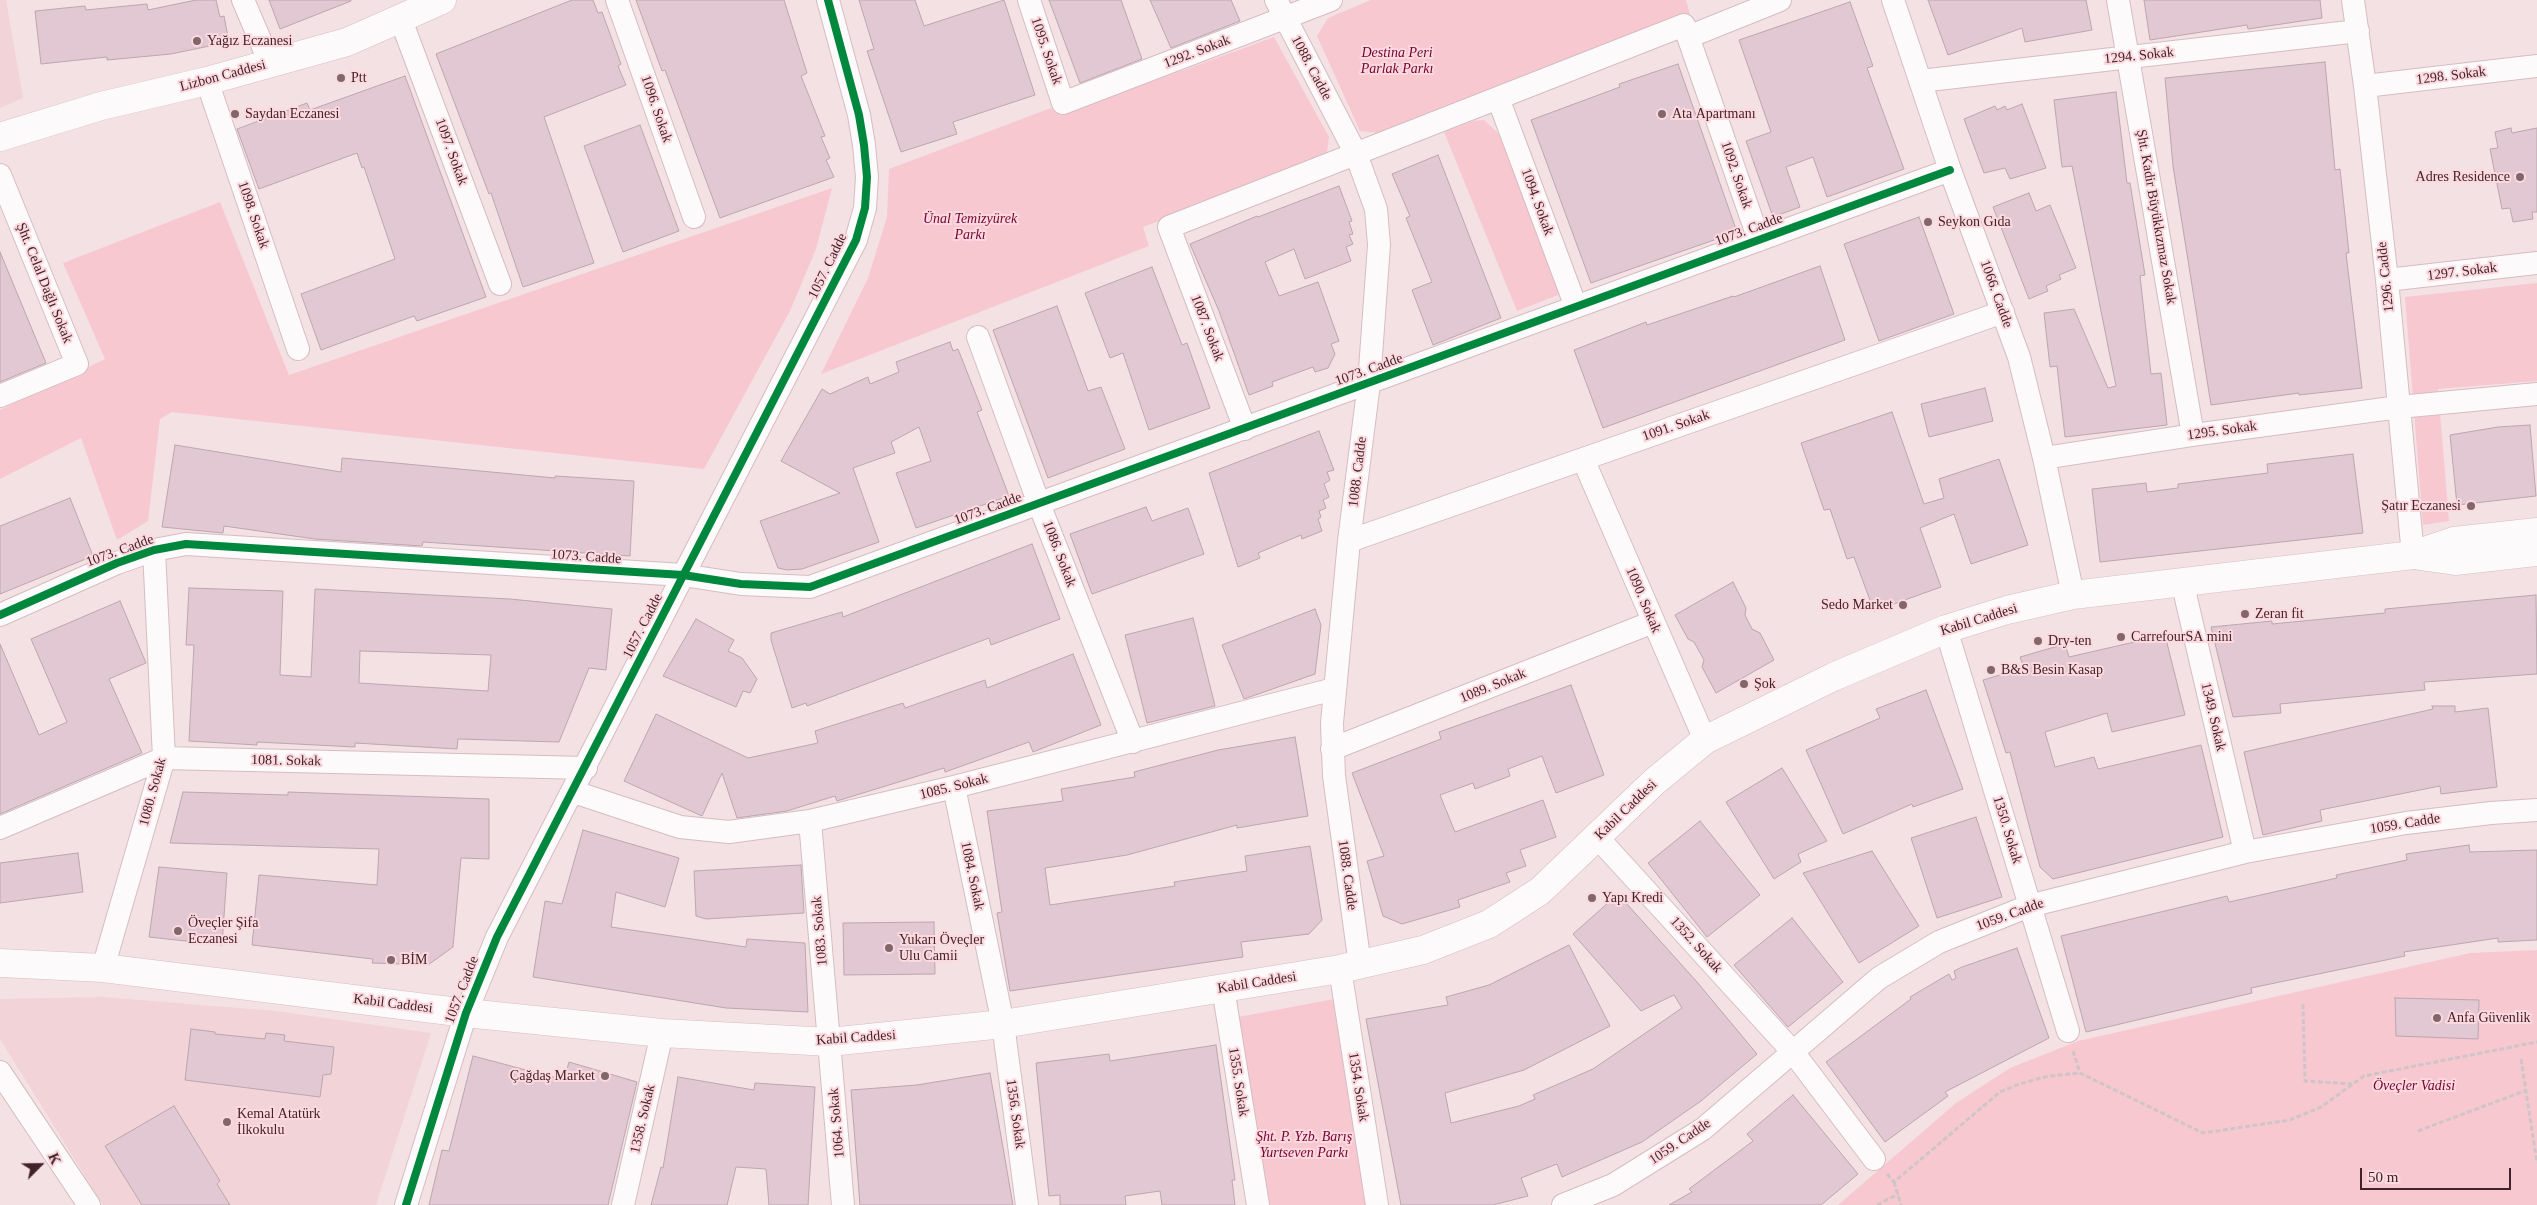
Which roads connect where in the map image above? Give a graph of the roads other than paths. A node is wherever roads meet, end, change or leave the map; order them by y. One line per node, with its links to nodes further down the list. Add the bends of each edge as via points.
1 (243, 0): 16 (street)
2 (442, 0): 12 (main road, Lizbon Caddesi)
3 (617, 0): 27 (street, 1096. Sokak)
4 (828, 0): 50 (street, 1057. Cadde, via 864,145 867,177 863,216 844,266)
5 (1029, 0): 22 (street, 1095. Sokak)
6 (1331, 0): 11 (street, 1292. Sokak)
7 (1780, 0): 13 (street)
8 (1893, 0): 19 (street, 1066. Cadde)
9 (2118, 0): 15 (street, Şht. Kadir Büyükkızmaz Sokak)
10 (2353, 0): 14 (street, 1296. Cadde)
11 (1281, 9): 22 (street, 1292. Sokak); 24 (street, 1088. Cadde)
12 (401, 20): 16 (main road, Lizbon Caddesi, via 347,42); 31 (street, 1097. Sokak)
13 (1686, 31): 21 (street); 28 (street, 1092. Sokak)
14 (2358, 32): 15 (street, 1294. Sokak); 20 (street, 1296. Cadde)
15 (2128, 57): 19 (street, 1294. Sokak); 41 (street, Şht. Kadir Büyükkızmaz Sokak)
16 (270, 63): 18 (main road, Lizbon Caddesi)
17 (2537, 66): 20 (street, 1298. Sokak)
18 (207, 81): 23 (main road, Lizbon Caddesi, via 101,106); 35 (street, 1098. Sokak)
19 (1920, 81): 25 (street, 1066. Cadde)
20 (2365, 86): 30 (street, 1296. Cadde)
21 (1498, 98): 24 (street); 32 (street, 1094. Sokak)
22 (1063, 103)
23 (0, 137)
24 (1356, 154): 36 (street, 1088. Cadde, via 1376,209 1379,245); 40 (street, 1087. Sokak, via 1168,227)
25 (1950, 170): 28 (street, 1073. Cadde); 33 (street, 1066. Cadde)
26 (0, 175): 38 (street, Şht. Celal Dağlı Sokak, via 77,364)
27 (694, 217)
28 (1759, 240): 32 (street, 1073. Cadde)
29 (2537, 263): 30 (street, 1297. Sokak)
30 (2387, 280): 39 (street, 1296. Cadde)
31 (500, 284)
32 (1576, 307): 36 (street, 1073. Cadde)
33 (2003, 312): 42 (street, 1091. Sokak); 43 (street, 1066. Cadde, via 2021,366)
34 (978, 337): 44 (street, 1086. Sokak)
35 (298, 349)
36 (1369, 383): 40 (street, 1073. Cadde); 46 (street, 1088. Cadde)
37 (2537, 394): 39 (street, 1295. Sokak)
38 (0, 396)
39 (2400, 408): 41 (street, 1295. Sokak); 49 (street, 1296. Cadde)
40 (1245, 429): 44 (street, 1073. Cadde)
41 (2193, 435): 43 (street, 1295. Sokak)
42 (1583, 458): 46 (street, 1091. Sokak); 54 (street, 1090. Sokak)
43 (2044, 458): 52 (street, 1066. Cadde)
44 (1039, 504): 50 (street, 1073. Cadde, via 810,588 741,584); 58 (street, 1086. Sokak)
45 (2537, 532): 49 (main road, Kabil Caddesi, via 2454,541)
46 (1349, 541): 56 (street, 1088. Cadde)
47 (154, 550): 50 (street, 1073. Cadde, via 186,544); 53 (street, 1073. Cadde); 60 (street, 1080. Sokak)
48 (2537, 552): 49 (main road, Kabil Caddesi, via 2455,561)
49 (2414, 555): 51 (main road, Kabil Caddesi)
50 (682, 575): 61 (street, 1057. Cadde)
51 (2182, 581): 52 (main road, Kabil Caddesi); 68 (street, 1349. Sokak)
52 (2074, 595): 55 (main road, Kabil Caddesi, via 2007,610)
53 (0, 615)
54 (1653, 622): 57 (street, 1090. Sokak); 59 (street, 1089. Sokak)
55 (1946, 629): 57 (main road, Kabil Caddesi, via 1833,677); 69 (street, 1350. Sokak)
56 (1334, 689): 58 (street, 1085. Sokak); 59 (street, 1088. Cadde)
57 (1705, 740): 67 (main road, Kabil Caddesi, via 1654,782)
58 (1133, 742): 62 (street, 1085. Sokak)
59 (1332, 750): 71 (street, 1088. Cadde)
60 (164, 758): 61 (street, 1081. Sokak); 66 (street, 1081. Sokak); 72 (street, 1080. Sokak)
61 (586, 768): 63 (street, 1057. Cadde)
62 (954, 787): 65 (street, 1085. Sokak); 75 (street, 1084. Sokak)
63 (574, 792): 65 (street, 1085. Sokak, via 680,827 729,832); 74 (street, 1057. Cadde, via 497,937)
64 (2537, 810): 68 (street, 1059. Cadde, via 2406,823)
65 (810, 821): 78 (street, 1083. Sokak)
66 (0, 828)
67 (1598, 838): 71 (main road, Kabil Caddesi, via 1540,892 1489,924 1423,950); 79 (street, 1352. Sokak)
68 (2245, 852): 69 (street, 1059. Cadde)
69 (2029, 906): 76 (street, 1350. Sokak); 79 (street, 1059. Cadde, via 1939,942 1879,978)
70 (0, 963): 72 (main road, Kabil Caddesi)
71 (1350, 967): 73 (main road, Kabil Caddesi); 88 (street, 1354. Sokak)
72 (103, 968): 74 (main road, Kabil Caddesi)
73 (1223, 988): 75 (main road, Kabil Caddesi); 87 (street, 1355. Sokak)
74 (466, 1013): 77 (main road, Kabil Caddesi); 83 (street, 1057. Cadde)
75 (1003, 1024): 78 (main road, Kabil Caddesi); 86 (street, 1356. Sokak)
76 (2068, 1031)
77 (662, 1033): 78 (main road, Kabil Caddesi); 84 (street, 1358. Sokak)
78 (830, 1042): 85 (street, 1064. Sokak)
79 (1793, 1052): 81 (street, 1352. Sokak); 89 (street, 1059. Cadde, via 1702,1129 1613,1185)
80 (0, 1072): 82 (street)
81 (1874, 1159)
82 (89, 1205)
83 (406, 1205)
84 (623, 1205)
85 (844, 1205)
86 (1027, 1205)
87 (1258, 1205)
88 (1377, 1205)
89 (1563, 1205)

